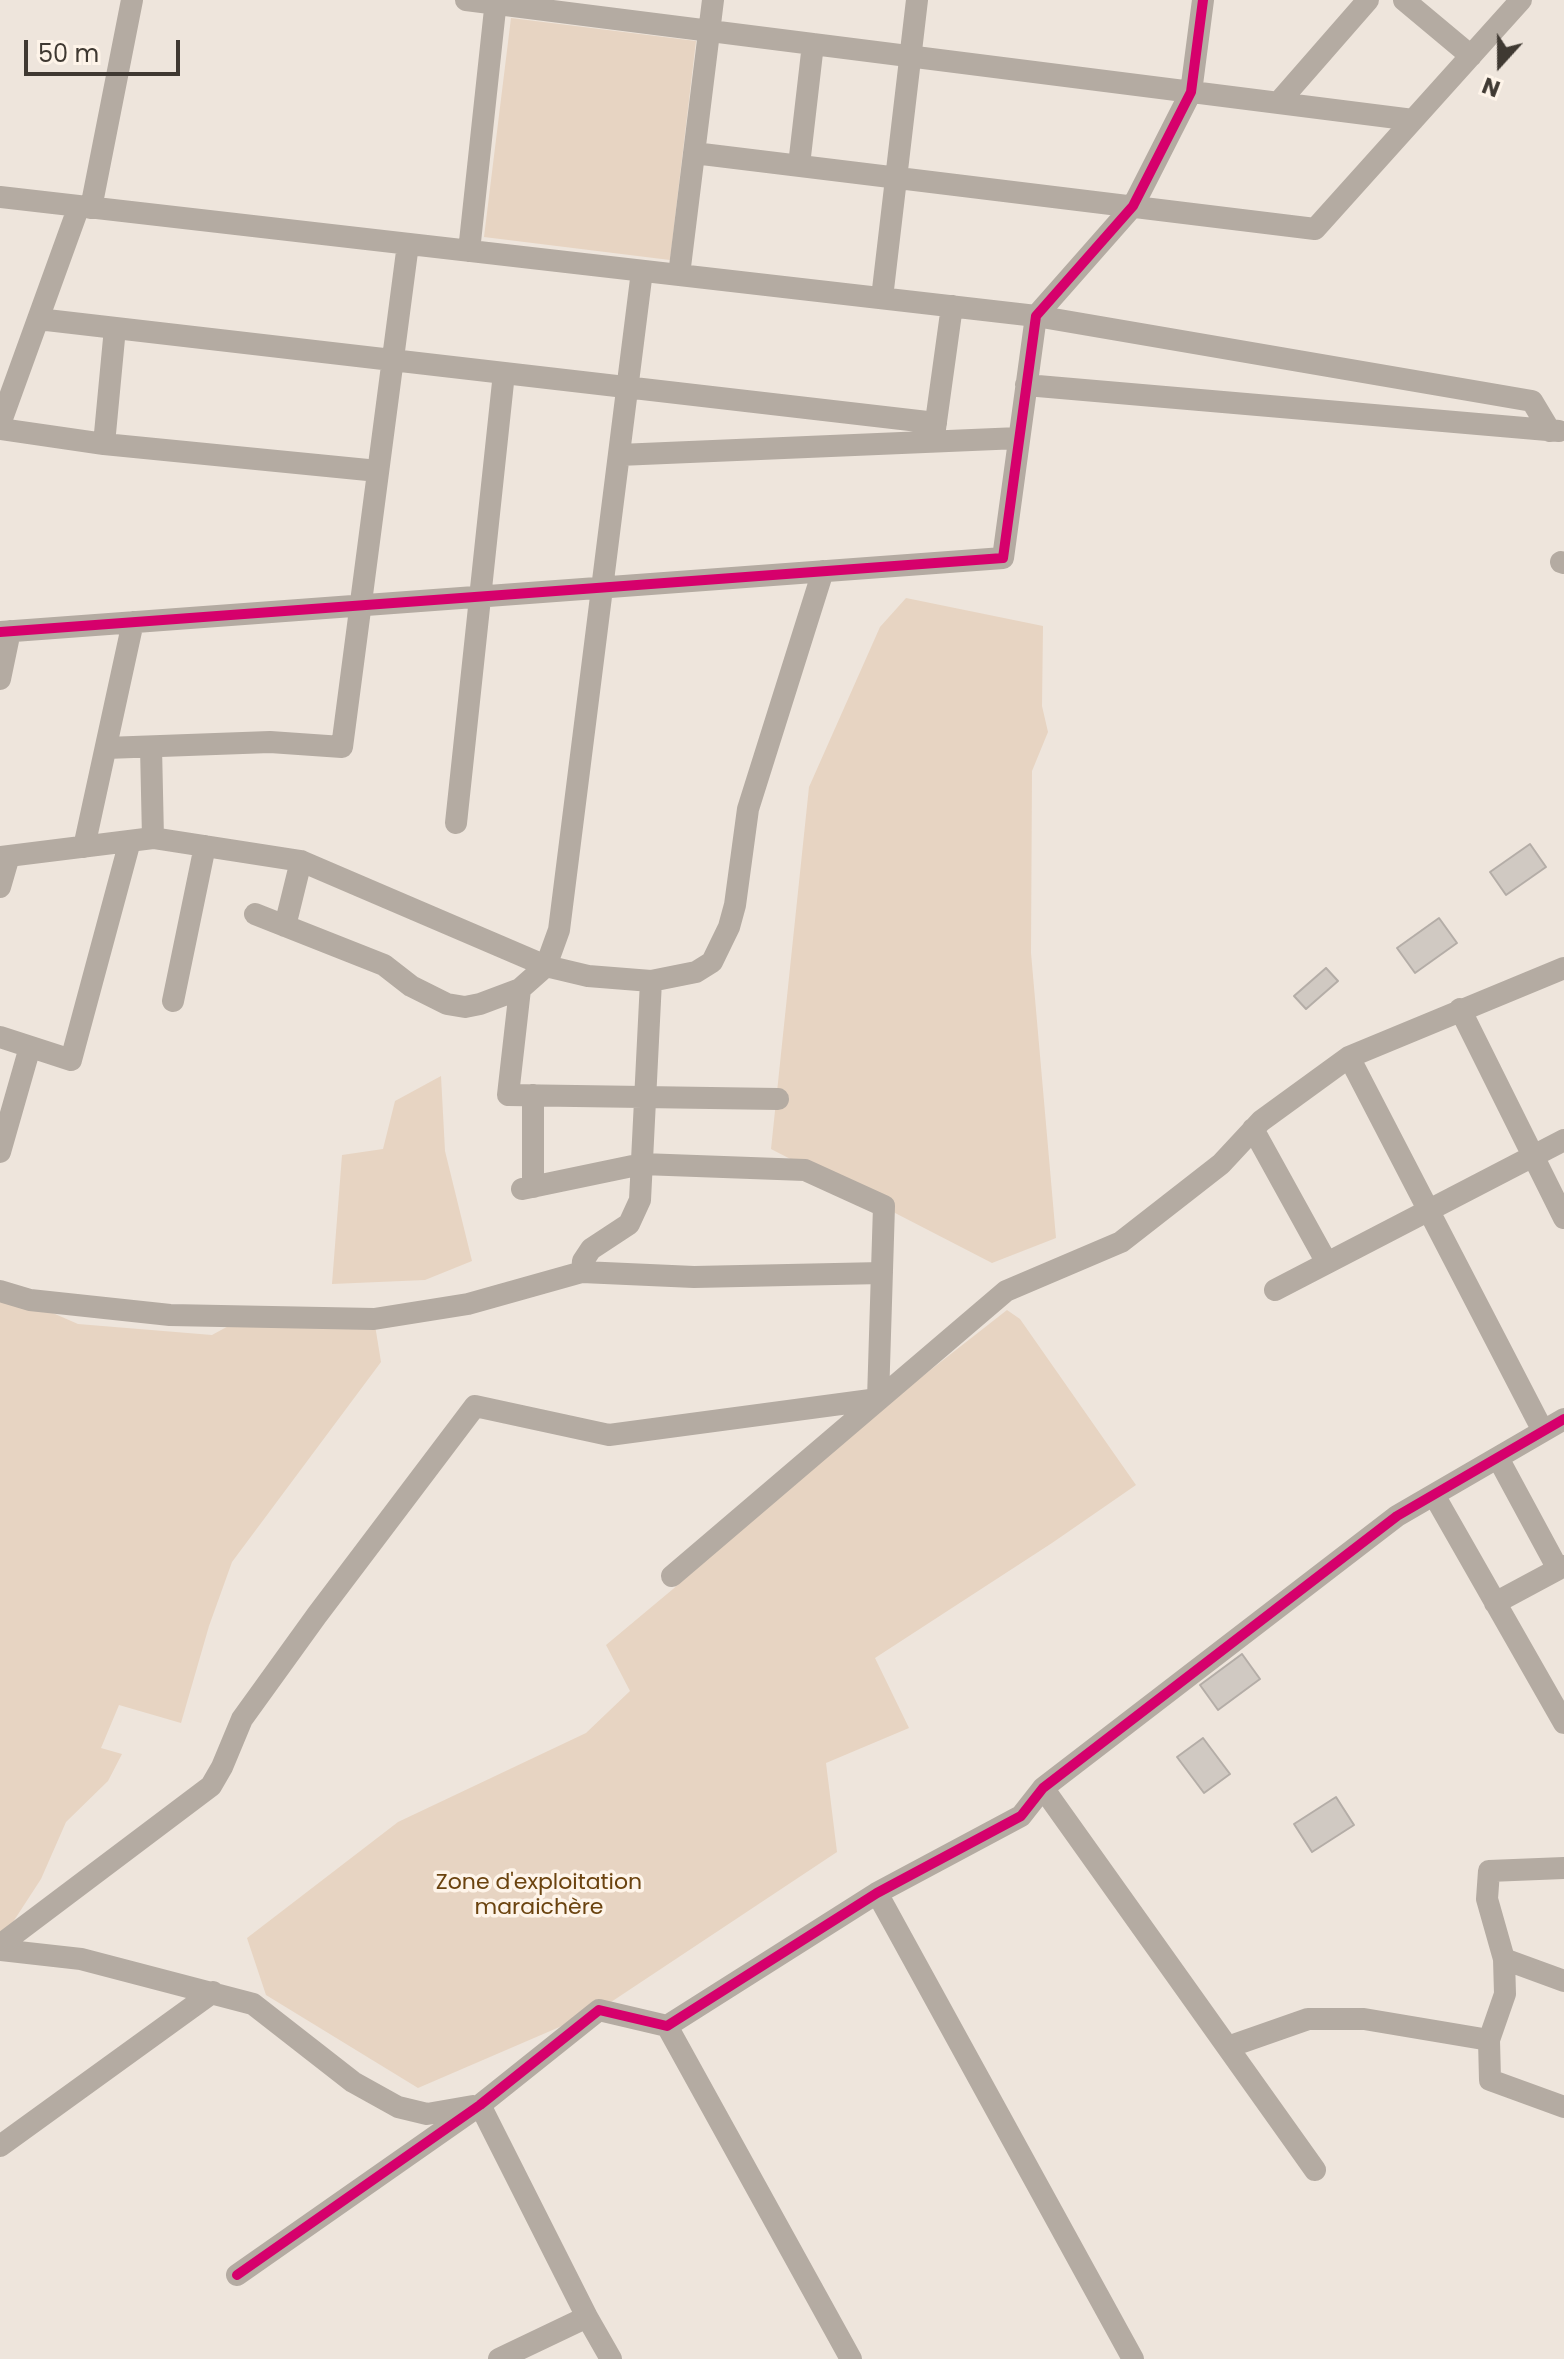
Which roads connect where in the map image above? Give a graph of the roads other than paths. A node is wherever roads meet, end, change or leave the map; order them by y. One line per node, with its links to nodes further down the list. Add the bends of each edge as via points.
1 (132, 0): 22 (street)
2 (466, 0): 9 (street)
3 (713, 0): 10 (street)
4 (917, 0): 13 (street)
5 (1203, 0): 14 (street)
6 (1368, 0): 15 (street)
7 (1404, 0): 12 (street)
8 (1521, 0): 12 (street)
9 (496, 2): 10 (street); 24 (street)
10 (709, 31): 11 (street); 17 (street)
11 (813, 44): 13 (street); 18 (street)
12 (1471, 56): 16 (street)
13 (910, 57): 14 (street); 19 (street)
14 (1191, 92): 15 (street); 21 (street)
15 (1278, 103): 16 (street)
16 (1413, 120): 21 (street, via 1315,229)
17 (694, 153): 18 (street); 26 (street)
18 (799, 165): 19 (street)
19 (896, 177): 21 (street); 27 (street)
20 (0, 197): 22 (street)
21 (1133, 206): 29 (street)
22 (85, 207): 23 (street); 30 (street)
23 (408, 244): 24 (street); 32 (street)
24 (469, 251): 25 (street)
25 (642, 271): 26 (street); 35 (street)
26 (679, 275): 27 (street)
27 (882, 298): 28 (street)
28 (952, 306): 29 (street); 38 (street)
29 (1036, 316): 34 (street); 37 (street, via 1532,401)
30 (38, 319): 31 (street); 36 (street)
31 (115, 328): 32 (street); 40 (street)
32 (393, 360): 33 (street); 42 (street)
33 (504, 373): 35 (street); 45 (street)
34 (1026, 385): 37 (street); 39 (street)
35 (627, 387): 38 (street); 41 (street)
36 (0, 427): 40 (street)
37 (1557, 431)
38 (935, 432): 39 (street); 41 (street)
39 (1019, 438): 43 (street, via 1003,558)
40 (104, 444): 42 (street)
41 (619, 455): 44 (street)
42 (378, 471): 46 (street)
43 (823, 571): 44 (street); 64 (street, via 748,809 729,927 712,962 696,972)
44 (602, 587): 45 (street); 62 (street, via 559,930)
45 (480, 596): 46 (street); 52 (street)
46 (361, 605): 47 (street); 50 (street, via 342,747 270,742)
47 (133, 622): 48 (street); 51 (street)
48 (5, 632): 49 (street)
49 (0, 679)
50 (151, 747): 51 (street); 53 (street)
51 (106, 748): 56 (street)
52 (456, 823)
53 (153, 838): 54 (street); 55 (street)
54 (130, 841): 56 (street); 69 (street, via 71,1060)
55 (205, 846): 58 (street); 66 (street)
56 (84, 847): 57 (street)
57 (4, 857): 59 (street)
58 (301, 861): 61 (street); 62 (street)
59 (0, 887)
60 (255, 914): 61 (street)
61 (285, 926): 65 (street, via 384,965 447,1004 480,1004)
62 (546, 966): 64 (street); 65 (street)
63 (1564, 968): 67 (street)
64 (651, 981): 72 (street)
65 (520, 989): 71 (street, via 508,1095)
66 (173, 1001)
67 (1460, 1009): 70 (street); 77 (street)
68 (0, 1037): 69 (street)
69 (30, 1047): 76 (street)
70 (1349, 1057): 74 (street); 79 (street)
71 (533, 1095): 72 (street); 78 (street, via 528,1188)
72 (645, 1097): 73 (street); 78 (street)
73 (778, 1099)
74 (1253, 1129): 81 (street); 86 (street, via 1221,1164 1121,1242 1006,1291)
75 (1564, 1140): 77 (street)
76 (0, 1152)
77 (1533, 1156): 79 (street); 80 (street)
78 (642, 1164): 82 (street, via 636,1214 591,1249); 83 (street, via 805,1170 884,1206)
79 (1429, 1210): 81 (street); 88 (street)
80 (1564, 1218)
81 (1327, 1263): 84 (street)
82 (582, 1272): 83 (street, via 694,1277); 85 (street, via 468,1304 374,1319 170,1315 30,1300)
83 (882, 1273): 86 (street)
84 (1275, 1290)
85 (0, 1291)
86 (878, 1399): 92 (street); 98 (street, via 609,1435 475,1406 242,1719 211,1786)
87 (1564, 1419): 88 (street)
88 (1543, 1431): 89 (street)
89 (1498, 1458): 90 (street); 91 (street)
90 (1434, 1495): 93 (street); 95 (street, via 1397,1516)
91 (1561, 1568): 93 (street)
92 (672, 1576)
93 (1495, 1603): 94 (street)
94 (1564, 1723)
95 (1043, 1788): 97 (street, via 1021,1816); 104 (street)
96 (1564, 1868): 99 (street, via 1489,1871 1487,1899)
97 (877, 1893): 102 (street); 114 (street)
98 (0, 1948): 101 (street, via 81,1959)
99 (1504, 1959): 100 (street); 103 (street, via 1505,1994)
100 (1564, 1981)
101 (213, 1992): 105 (street, via 253,2004 353,2082 398,2107 427,2114); 107 (street)
102 (667, 2026): 105 (street, via 599,2010); 113 (street)
103 (1489, 2040): 104 (street, via 1364,2019 1308,2019); 106 (street, via 1490,2080)
104 (1228, 2047): 108 (street)
105 (480, 2105): 109 (street); 110 (street)
106 (1564, 2107)
107 (0, 2146)
108 (1315, 2170)
109 (237, 2275)
110 (587, 2317): 111 (street); 112 (street)
111 (499, 2359)
112 (611, 2359)
113 (851, 2359)
114 (1133, 2359)

